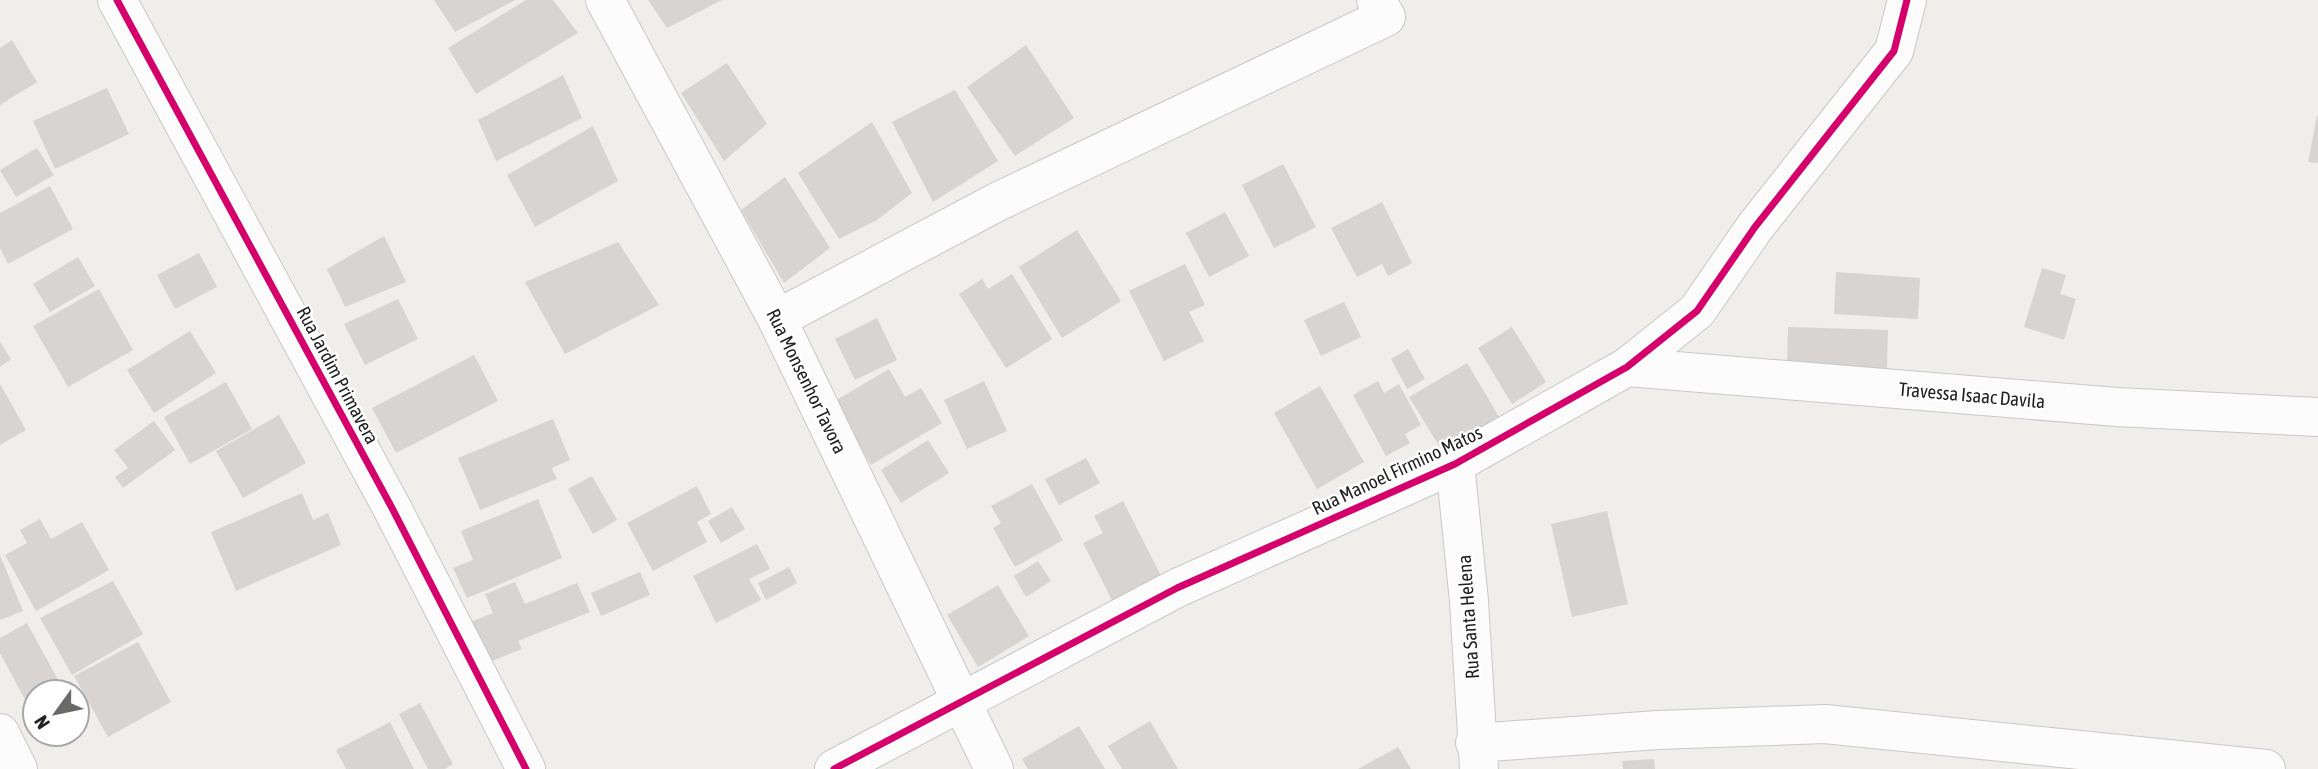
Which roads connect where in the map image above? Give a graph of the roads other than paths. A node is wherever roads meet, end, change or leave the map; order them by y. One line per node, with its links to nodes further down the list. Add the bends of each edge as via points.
1 (117, 0): 13 (street, Rua Jardim Primavera, via 392,508)
2 (606, 0): 5 (street, Rua Monsenhor Tavora)
3 (1907, 0): 6 (street, Rua Manoel Firmino Matos, via 1895,51 1755,227 1697,311)
4 (1381, 9): 5 (street, via 996,202)
5 (777, 318): 9 (street, Rua Monsenhor Tavora)
6 (1626, 367): 7 (street, Travessa Isaac Davila, via 2117,407); 8 (street, Rua Manoel Firmino Matos)
7 (2318, 417)
8 (1455, 464): 9 (street, Rua Manoel Firmino Matos, via 1177,588); 11 (street, Rua Santa Helena, via 1469,601)
9 (962, 703): 14 (street, Rua Manoel Firmino Matos); 15 (street, Rua Monsenhor Tavora)
10 (0, 733): 12 (street)
11 (1477, 756): 16 (street, via 1658,730 1825,724)
12 (18, 769)
13 (526, 769)
14 (834, 769)
15 (994, 769)
16 (2266, 769)

